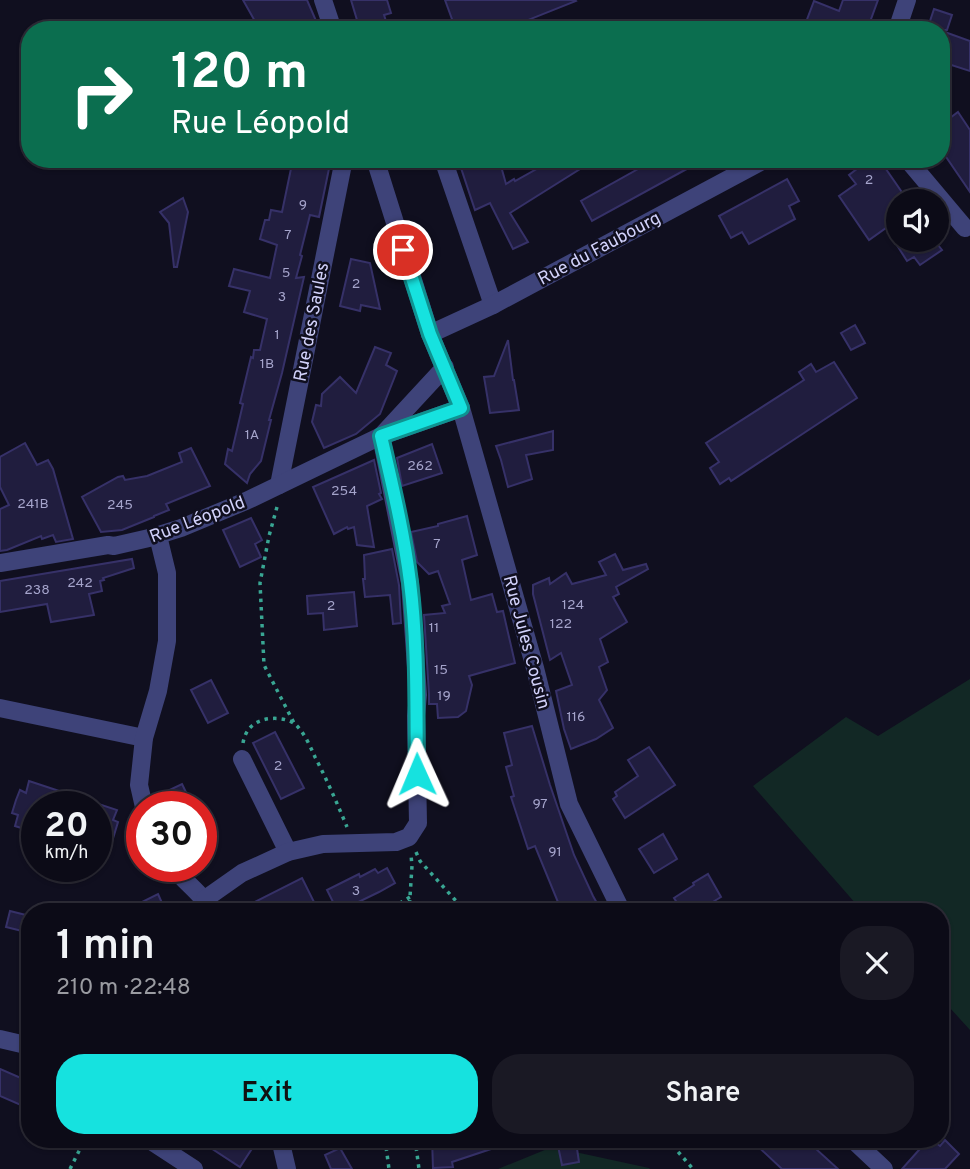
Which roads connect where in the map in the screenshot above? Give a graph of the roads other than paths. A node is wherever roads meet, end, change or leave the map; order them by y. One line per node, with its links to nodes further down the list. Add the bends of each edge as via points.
1 (323, 0): 3 (street)
2 (907, 0): 4 (street)
3 (330, 21)
4 (900, 21)
5 (342, 168): 16 (street, Rue des Saules)
6 (378, 168): 12 (street)
7 (446, 168): 11 (street)
8 (749, 168): 11 (street, Rue du Faubourg)
9 (915, 168): 10 (street)
10 (965, 228)
11 (494, 305): 12 (street, Rue du Faubourg)
12 (430, 334): 13 (street)
13 (445, 367): 14 (street, Rue Jules Cousin); 15 (street, Rue Léopold)
14 (461, 408): 15 (street, Rue Léopold); 27 (street, Rue Jules Cousin, via 569,804)
15 (381, 436): 16 (street, Rue Léopold); 23 (street, via 410,583 418,695 418,818 409,837 396,842 314,845)
16 (279, 485): 17 (street, Rue Léopold)
17 (158, 536): 18 (street, Rue Léopold); 20 (street, via 167,573 167,641)
18 (0, 563)
19 (0, 708): 20 (street)
20 (144, 737): 22 (street)
21 (243, 759): 23 (street)
22 (140, 791)
23 (288, 852): 26 (street, via 242,873)
24 (185, 882): 25 (street)
25 (206, 903)
26 (210, 903)
27 (618, 903)
28 (0, 1039): 29 (street)
29 (21, 1044)
30 (162, 1148): 33 (street)
31 (282, 1148): 34 (street)
32 (862, 1148): 35 (street)
33 (194, 1169)
34 (287, 1169)
35 (884, 1169)

